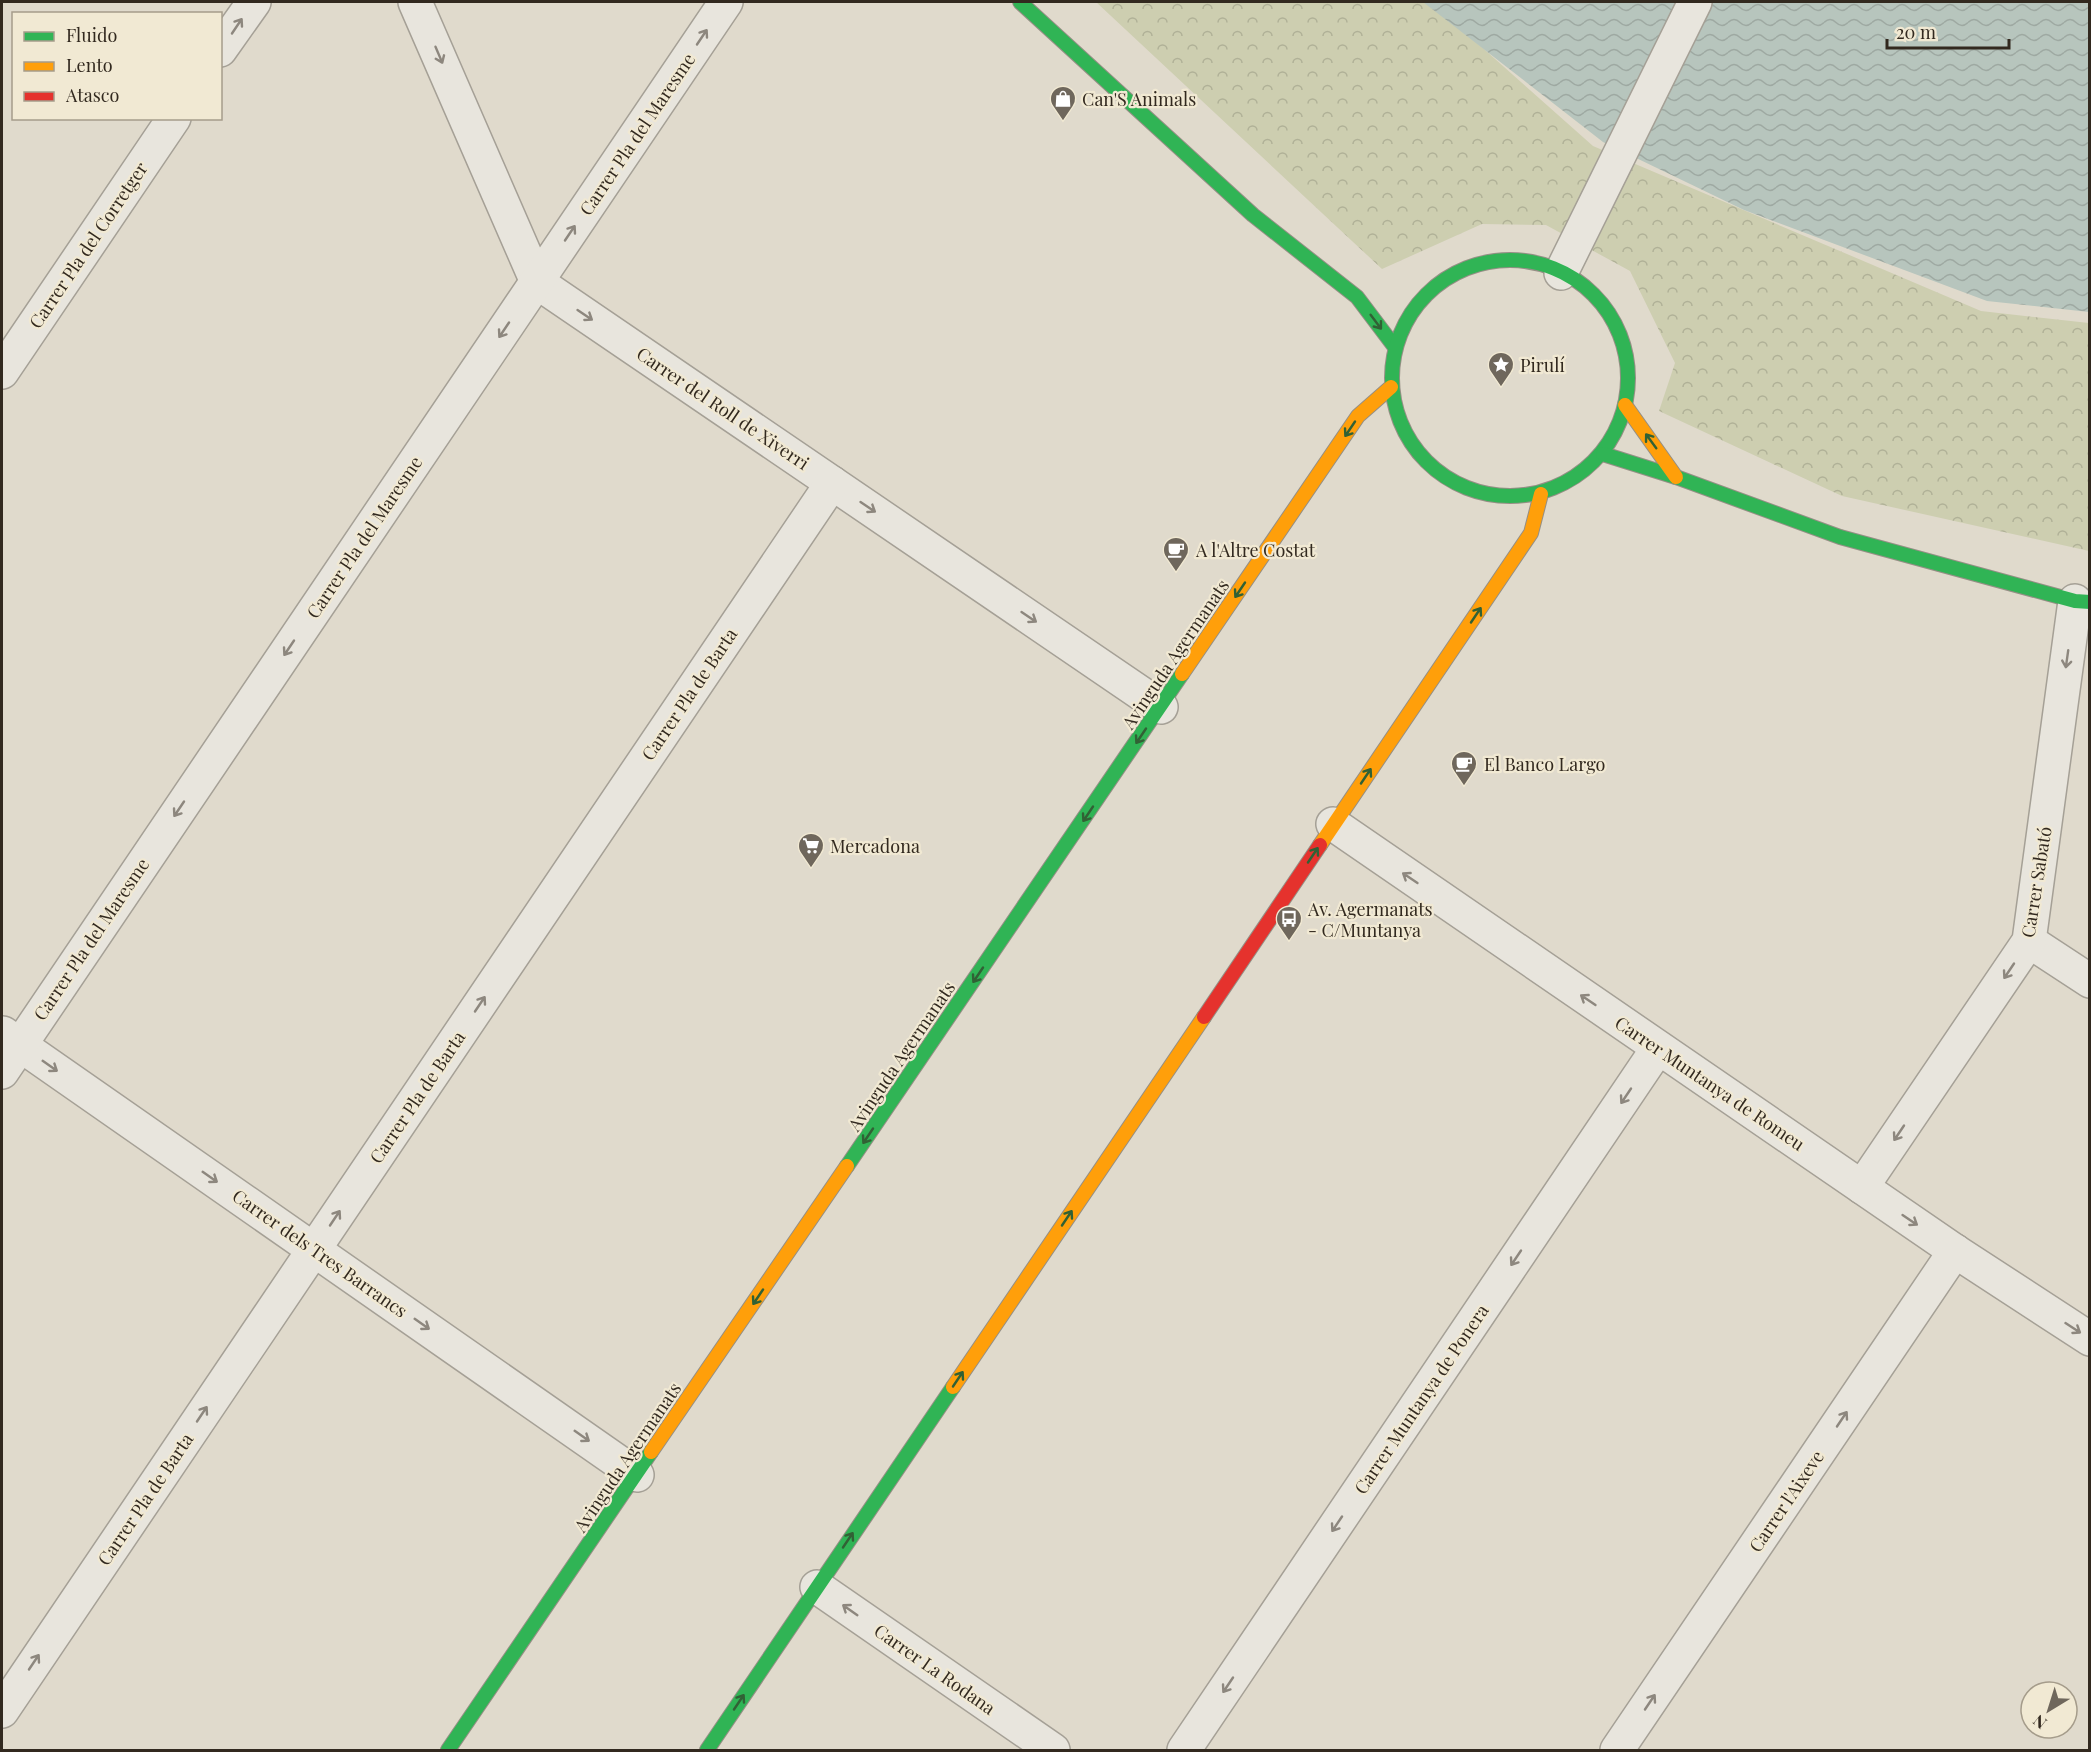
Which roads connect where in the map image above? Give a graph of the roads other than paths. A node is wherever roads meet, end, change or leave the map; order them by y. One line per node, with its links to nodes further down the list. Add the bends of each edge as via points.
1 (254, 2): 6 (street, one-way to 1)
2 (415, 2): 9 (street, one-way to 9)
3 (726, 2): 9 (street, Carrer Pla del Maresme, one-way to 3)
4 (1020, 2): 10 (street, via 1253,214)
5 (1695, 2): 8 (street)
6 (222, 47)
7 (173, 120): 15 (street, Carrer Pla del Corretger)
8 (1561, 273): 13 (street, via 1530,260 1487,261 1446,277); 17 (street, via 1581,282 1617,325 1630,378)
9 (537, 282): 20 (street, Carrer del Roll de Xiverri, one-way to 20); 27 (street, Carrer Pla del Maresme, one-way to 27)
10 (1358, 297): 11 (street); 14 (street, one-way to 14)
11 (1378, 298)
12 (1399, 300): 13 (street)
13 (1420, 301): 14 (street, via 1400,327)
14 (1394, 346): 16 (street)
15 (2, 372)
16 (1391, 387): 21 (street, via 1400,424 1428,465 1483,495); 23 (street, Avinguda Agermanats, one-way to 23, via 1358,416)
17 (1625, 405): 18 (street, via 1623,419); 19 (street, one-way to 17)
18 (1603, 454): 19 (street); 21 (street, via 1577,477)
19 (1676, 477): 22 (street, via 1840,537)
20 (832, 483): 23 (street, Carrer del Roll de Xiverri, one-way to 23); 31 (street, Carrer Pla de Barta, one-way to 20)
21 (1541, 494): 24 (street, one-way to 21, via 1531,533)
22 (2082, 602): 25 (street, Carrer Sabató, one-way to 25)
23 (1161, 707): 34 (street, Avinguda Agermanats, one-way to 34)
24 (1333, 825): 28 (street, Carrer Muntanya de Romeu, one-way to 24); 35 (street, one-way to 24)
25 (2030, 941): 26 (street); 30 (street, Carrer Sabató, one-way to 30)
26 (2090, 981)
27 (11, 1039): 29 (street, Carrer Pla del Maresme); 31 (street, Carrer dels Tres Barrancs, one-way to 31)
28 (1658, 1048): 30 (street, Carrer Muntanya de Romeu); 40 (street, Carrer Muntanya de Ponera, one-way to 40)
29 (2, 1072)
30 (1862, 1187): 32 (street, Carrer Muntanya de Romeu, one-way to 32)
31 (314, 1249): 34 (street, Carrer dels Tres Barrancs, one-way to 34); 36 (street, Carrer Pla de Barta, one-way to 31)
32 (1955, 1251): 33 (street, Carrer Muntanya de Romeu, one-way to 33); 41 (street, Carrer l'Aixeve, one-way to 32)
33 (2090, 1339)
34 (637, 1474): 37 (street, Avinguda Agermanats)
35 (817, 1587): 38 (street, one-way to 35); 39 (street, Carrer La Rodana, one-way to 35)
36 (2, 1711)
37 (448, 1750)
38 (706, 1750)
39 (1053, 1750)
40 (1184, 1750)
41 (1617, 1750)

